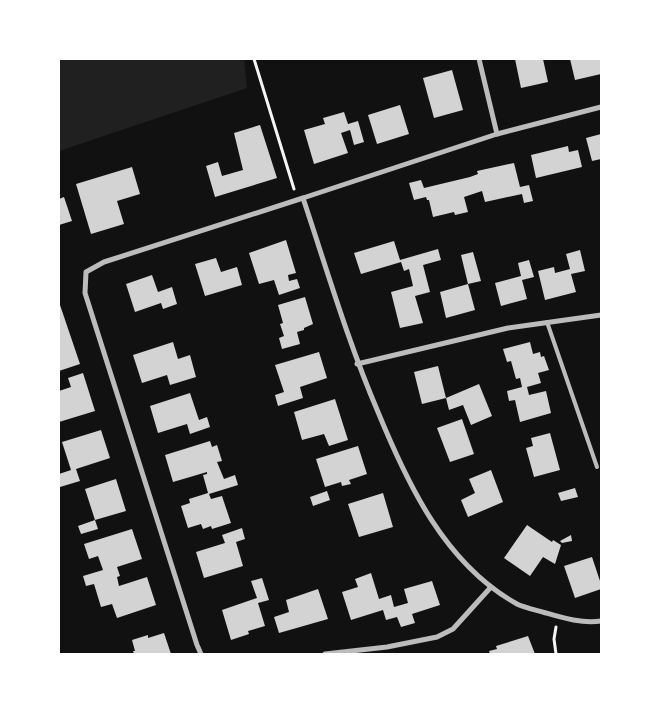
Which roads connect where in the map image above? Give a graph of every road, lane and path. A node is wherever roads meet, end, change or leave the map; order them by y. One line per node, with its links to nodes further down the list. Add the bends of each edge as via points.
1 (254, 59): 5 (path)
2 (479, 59): 4 (street)
3 (601, 107): 4 (street)
4 (497, 134): 5 (street)
5 (300, 198): 8 (street); 13 (street, via 104,262 86,272 85,293)
6 (601, 315): 7 (street)
7 (547, 322): 8 (street, via 508,328); 9 (lane)
8 (358, 364): 10 (street, via 392,447 431,520 462,560)
9 (597, 468)
10 (491, 587): 11 (street, via 519,605); 14 (street, via 453,629 438,637)
11 (558, 617): 12 (street, via 591,623); 15 (path, via 554,639)
12 (601, 621)
13 (201, 654)
14 (325, 654)
15 (556, 654)

